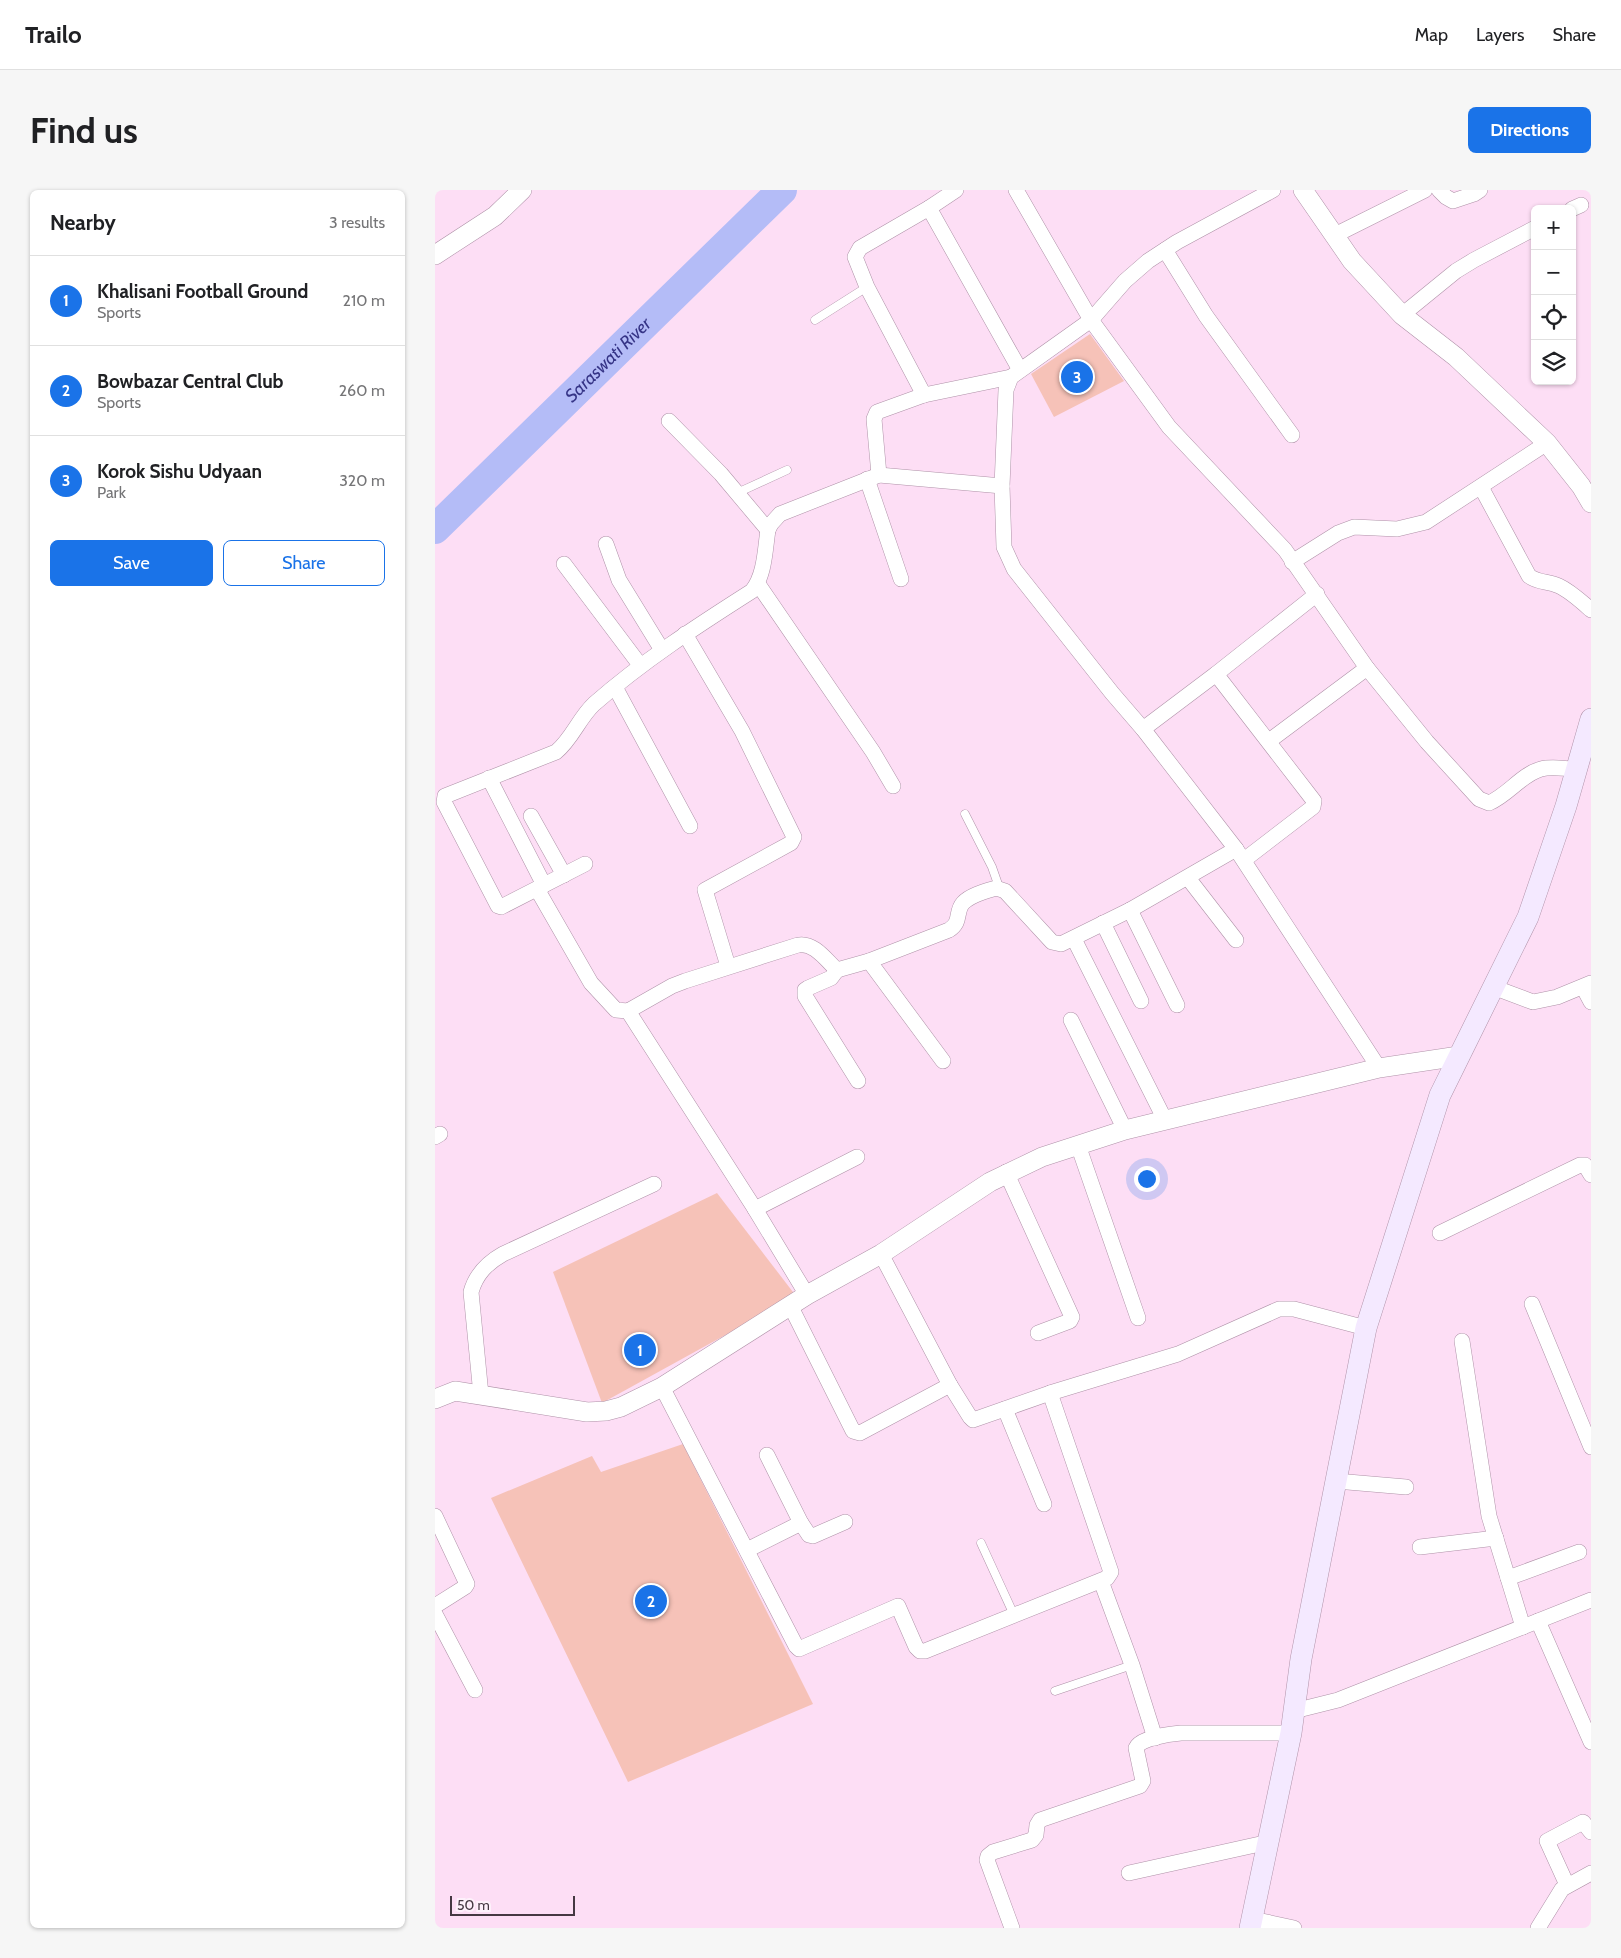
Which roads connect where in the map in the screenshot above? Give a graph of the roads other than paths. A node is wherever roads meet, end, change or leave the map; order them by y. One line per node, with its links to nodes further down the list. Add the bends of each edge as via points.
1 (522, 190): 13 (street, via 495,216)
2 (956, 190): 9 (street)
3 (1016, 190): 17 (street)
4 (1273, 190): 12 (street)
5 (1425, 190): 11 (street)
6 (1439, 190): 7 (street, via 1453,201)
7 (1480, 190)
8 (1308, 192): 11 (street)
9 (929, 208): 14 (street, via 860,248 855,262); 18 (street)
10 (1531, 230): 15 (street, via 1456,271)
11 (1335, 235): 15 (street, via 1353,261)
12 (1165, 250): 17 (street, via 1125,281); 21 (street, via 1206,316)
13 (435, 255)
14 (867, 287): 16 (lane); 19 (street)
15 (1402, 315): 22 (street, via 1456,357)
16 (815, 320)
17 (1091, 320): 18 (street); 31 (street, via 1169,427 1285,550)
18 (1016, 373): 19 (street); 25 (street, via 1007,390)
19 (924, 395): 24 (street, via 875,415)
20 (669, 421): 27 (street)
21 (1292, 435)
22 (1547, 443): 26 (street); 28 (street)
23 (787, 470): 27 (lane)
24 (873, 477): 25 (street); 29 (street, via 780,514); 33 (street)
25 (1002, 486): 44 (street, via 1004,548 1014,569)
26 (1481, 487): 31 (street, via 1426,522 1397,529 1354,527 1338,533); 36 (street, via 1529,576 1535,581 1560,586)
27 (737, 493): 29 (street)
28 (1591, 503)
29 (768, 530): 34 (street)
30 (606, 544): 38 (street, via 619,580)
31 (1292, 562): 35 (street)
32 (564, 564): 39 (street)
33 (901, 579)
34 (758, 584): 37 (street); 48 (street)
35 (1317, 594): 40 (street); 41 (street)
36 (1591, 610)
37 (685, 634): 38 (street); 63 (street, via 742,732 794,837 791,843 705,890)
38 (662, 650): 39 (street)
39 (640, 665): 42 (street)
40 (1367, 668): 45 (street); 46 (street, via 1479,799 1489,803 1500,798 1543,768)
41 (1216, 674): 44 (street); 45 (street)
42 (615, 687): 47 (street, via 592,706 556,752); 51 (street)
43 (1591, 719): 46 (main road)
44 (1143, 729): 52 (street)
45 (1269, 741): 52 (street, via 1314,804)
46 (1576, 769): 66 (main road, via 1528,917)
47 (489, 778): 56 (street); 56 (street, via 445,796 444,802 498,906)
48 (893, 786)
49 (965, 814): 57 (lane)
50 (531, 816): 54 (street)
51 (690, 826)
52 (1240, 854): 55 (street); 74 (street)
53 (585, 864): 54 (street)
54 (564, 875): 56 (street)
55 (1188, 878): 58 (street); 61 (street)
56 (541, 887): 70 (street, via 595,989 616,1010)
57 (999, 888): 60 (street, via 1051,942 1061,944); 62 (street, via 964,901 956,924 949,930)
58 (1130, 910): 59 (street); 69 (street)
59 (1103, 924): 60 (street); 67 (street)
60 (1074, 938): 76 (street)
61 (1236, 940)
62 (869, 961): 64 (street); 73 (street)
63 (728, 966): 64 (street, via 804,944 814,948); 70 (street, via 672,986)
64 (837, 970): 75 (street, via 831,978 805,990 805,996)
65 (1587, 985): 66 (street, via 1533,1002); 68 (street)
66 (1493, 987): 72 (main road)
67 (1141, 1001)
68 (1591, 1002)
69 (1177, 1005)
70 (628, 1011): 83 (street)
71 (1071, 1020): 77 (street)
72 (1459, 1056): 74 (street); 90 (main road, via 1439,1095)
73 (943, 1061)
74 (1379, 1068): 76 (street)
75 (858, 1081)
76 (1165, 1120): 77 (street)
77 (1125, 1130): 78 (street)
78 (1078, 1145): 80 (street); 89 (street)
79 (857, 1158): 83 (street)
80 (1006, 1172): 85 (street); 91 (street, via 1072,1317 1070,1321)
81 (1591, 1175): 84 (street, via 1585,1165 1581,1165)
82 (654, 1184): 96 (street, via 503,1254 479,1273 471,1292)
83 (755, 1210): 86 (street)
84 (1440, 1233)
85 (881, 1254): 86 (street); 93 (street)
86 (807, 1295): 88 (street)
87 (1532, 1304): 99 (street)
88 (790, 1305): 93 (street, via 853,1431 860,1433); 94 (street)
89 (1138, 1318)
90 (1366, 1328): 95 (street, via 1294,1309 1279,1309 1178,1354); 101 (main road)
91 (1038, 1333)
92 (1462, 1341): 107 (street, via 1487,1506)
93 (950, 1385): 98 (street, via 972,1420)
94 (662, 1387): 96 (street, via 606,1411 587,1412); 110 (street)
95 (1050, 1393): 98 (street); 113 (street, via 1111,1572)
96 (481, 1396): 97 (street, via 455,1391)
97 (435, 1399)
98 (1005, 1409): 103 (street)
99 (1591, 1447)
100 (767, 1455): 106 (street)
101 (1336, 1481): 102 (street); 123 (main road, via 1301,1658)
102 (1406, 1487)
103 (1044, 1504)
104 (435, 1516): 115 (street, via 467,1584)
105 (845, 1522): 106 (street, via 813,1536)
106 (801, 1523): 110 (street)
107 (1496, 1538): 109 (street); 112 (street)
108 (981, 1543): 117 (lane)
109 (1420, 1547)
110 (747, 1550): 117 (street, via 799,1649 897,1606 916,1647 922,1651)
111 (1579, 1552): 112 (street)
112 (1508, 1578): 119 (street)
113 (1101, 1581): 117 (street); 120 (street)
114 (1591, 1600): 118 (street)
115 (435, 1606)
116 (435, 1614): 121 (street)
117 (1014, 1615)
118 (1538, 1621): 119 (street); 126 (street)
119 (1523, 1627): 123 (street, via 1338,1700)
120 (1132, 1665): 122 (lane); 125 (street)
121 (475, 1690)
122 (1055, 1691)
123 (1294, 1711): 124 (main road)
124 (1291, 1734): 125 (street, via 1181,1733); 128 (main road)
125 (1155, 1738): 133 (street, via 1136,1746 1143,1781 1140,1786 1041,1820 1032,1840 990,1854 987,1860)
126 (1591, 1742)
127 (1591, 1832): 131 (street, via 1583,1822 1547,1841)
128 (1269, 1842): 130 (street); 132 (main road)
129 (1591, 1872): 131 (street)
130 (1129, 1873)
131 (1567, 1885): 135 (street)
132 (1251, 1924): 134 (street)
133 (1009, 1927)
134 (1294, 1928)
135 (1538, 1928)

